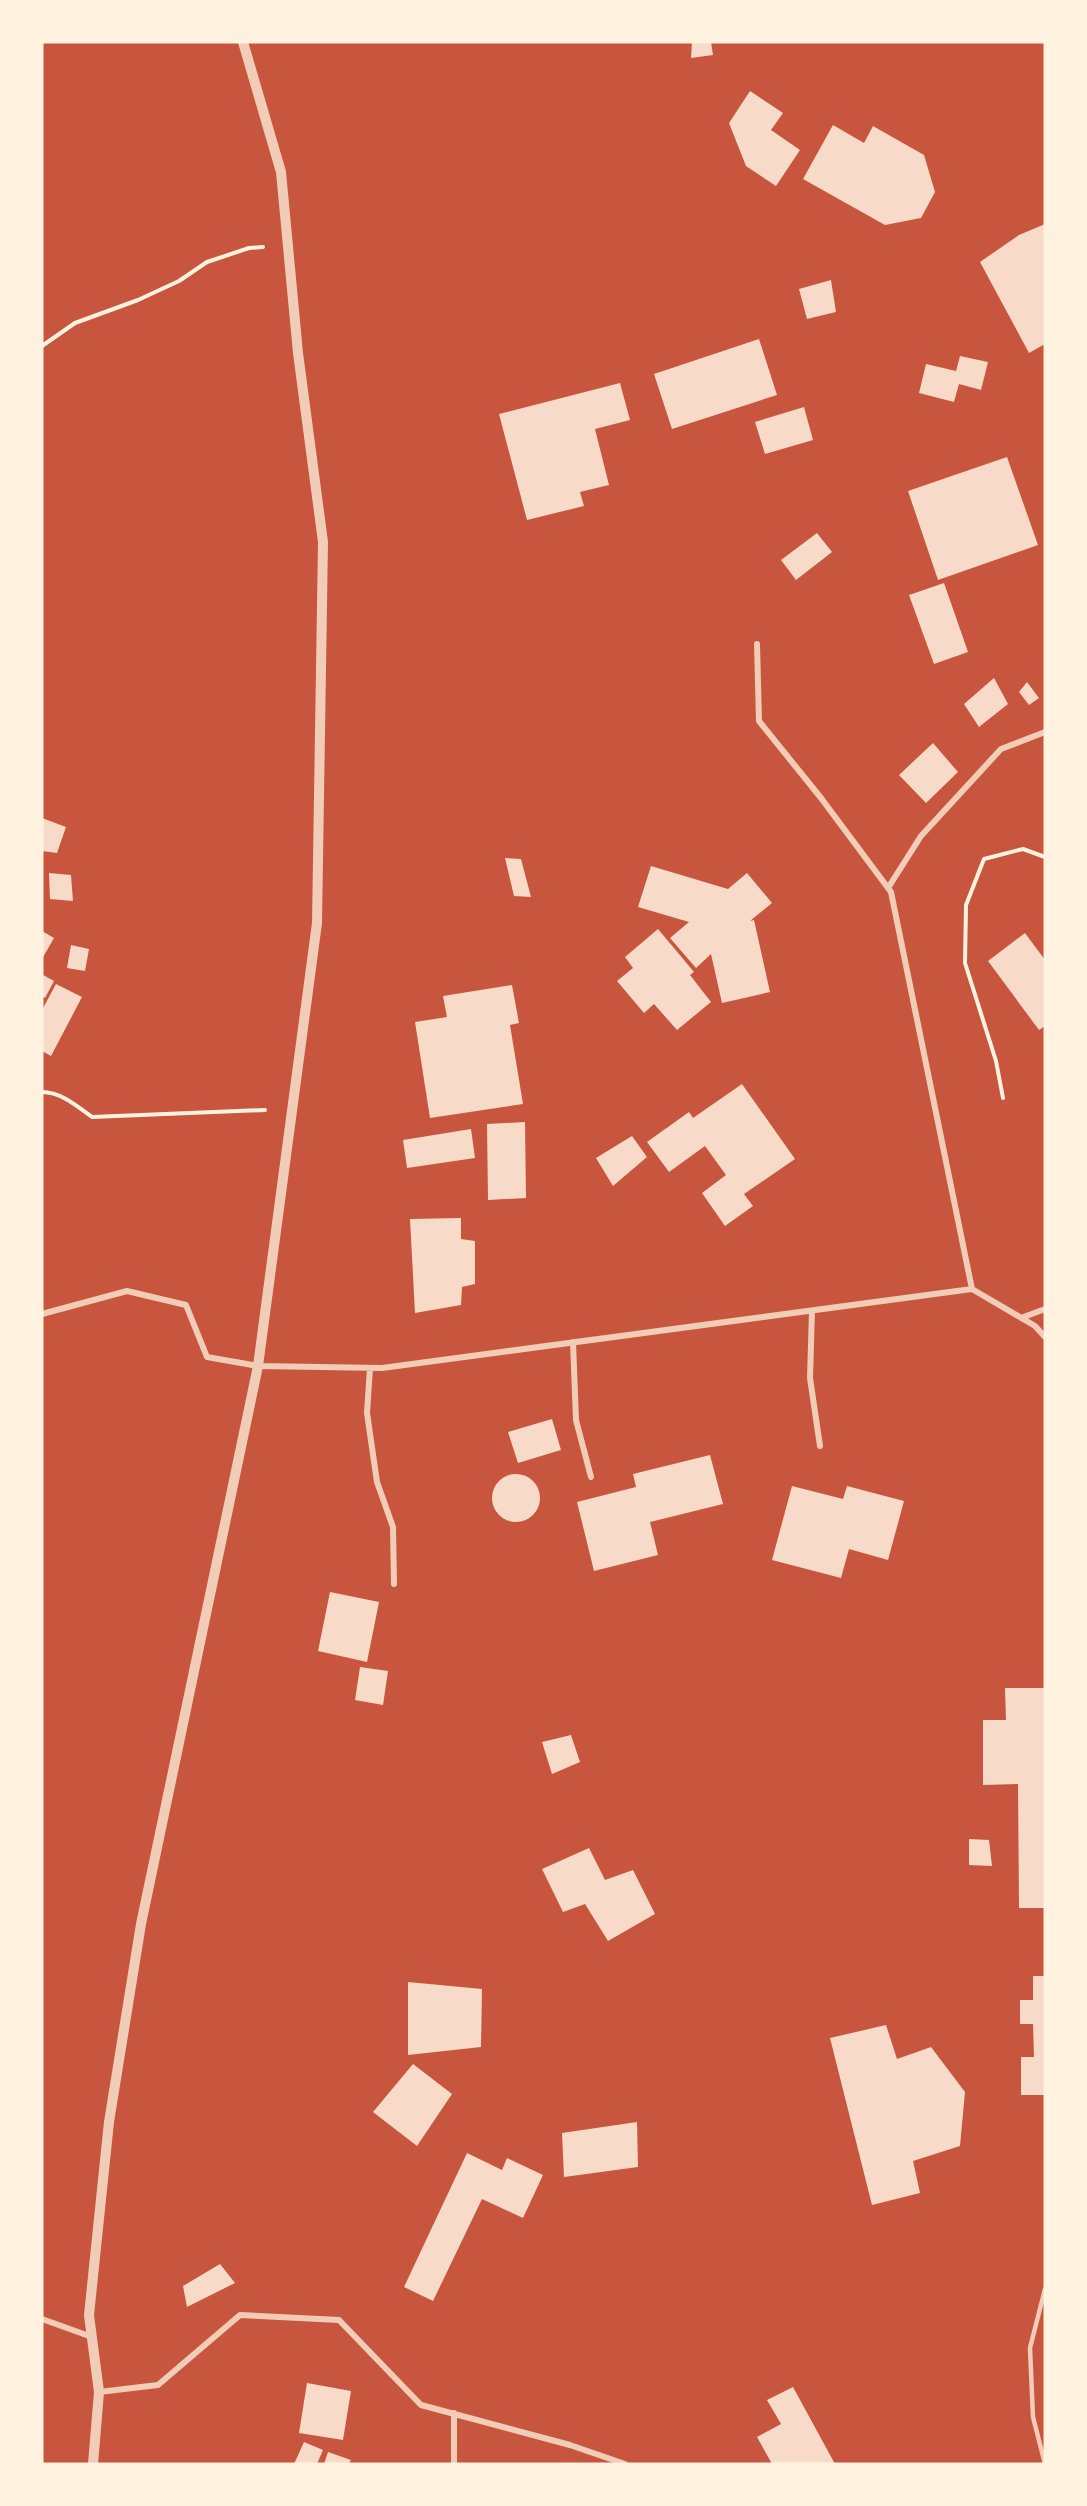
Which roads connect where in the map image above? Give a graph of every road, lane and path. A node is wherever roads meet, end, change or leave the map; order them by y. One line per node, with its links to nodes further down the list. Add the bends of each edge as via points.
1 (243, 42): 2 (street, via 281,172)
2 (288, 244): 3 (path, via 249,248 207,262 179,281 138,300 75,323); 10 (street, via 323,542 317,923)
3 (42, 346)
4 (757, 644): 7 (street, via 759,721)
5 (1045, 732): 7 (street, via 1001,748 921,836)
6 (1045, 857): 9 (path, via 1023,849 984,859 966,905 965,963)
7 (888, 888): 11 (street)
8 (42, 1092): 10 (path, via 73,1103 92,1117)
9 (1004, 1098)
10 (293, 1109): 18 (street)
11 (972, 1289): 13 (street); 15 (street)
12 (1045, 1309): 15 (street)
13 (812, 1311): 17 (street); 20 (street, via 810,1378)
14 (42, 1314): 18 (street, via 127,1291 186,1305 207,1357)
15 (1021, 1318): 16 (street)
16 (1045, 1337)
17 (573, 1342): 19 (street); 21 (street, via 576,1420)
18 (258, 1366): 19 (street); 25 (street, via 141,1924 109,2122 89,2315)
19 (370, 1368): 22 (street, via 367,1413 377,1482 393,1527)
20 (820, 1446)
21 (591, 1477)
22 (393, 1584)
23 (1045, 2289): 31 (lane, via 1030,2348 1033,2417)
24 (42, 2319): 25 (street)
25 (92, 2337): 26 (street)
26 (99, 2392): 27 (street, via 158,2385 240,2315 339,2320 421,2405); 28 (street)
27 (454, 2414): 29 (street); 30 (street)
28 (93, 2464)
29 (454, 2464)
30 (625, 2464)
31 (1045, 2464)

